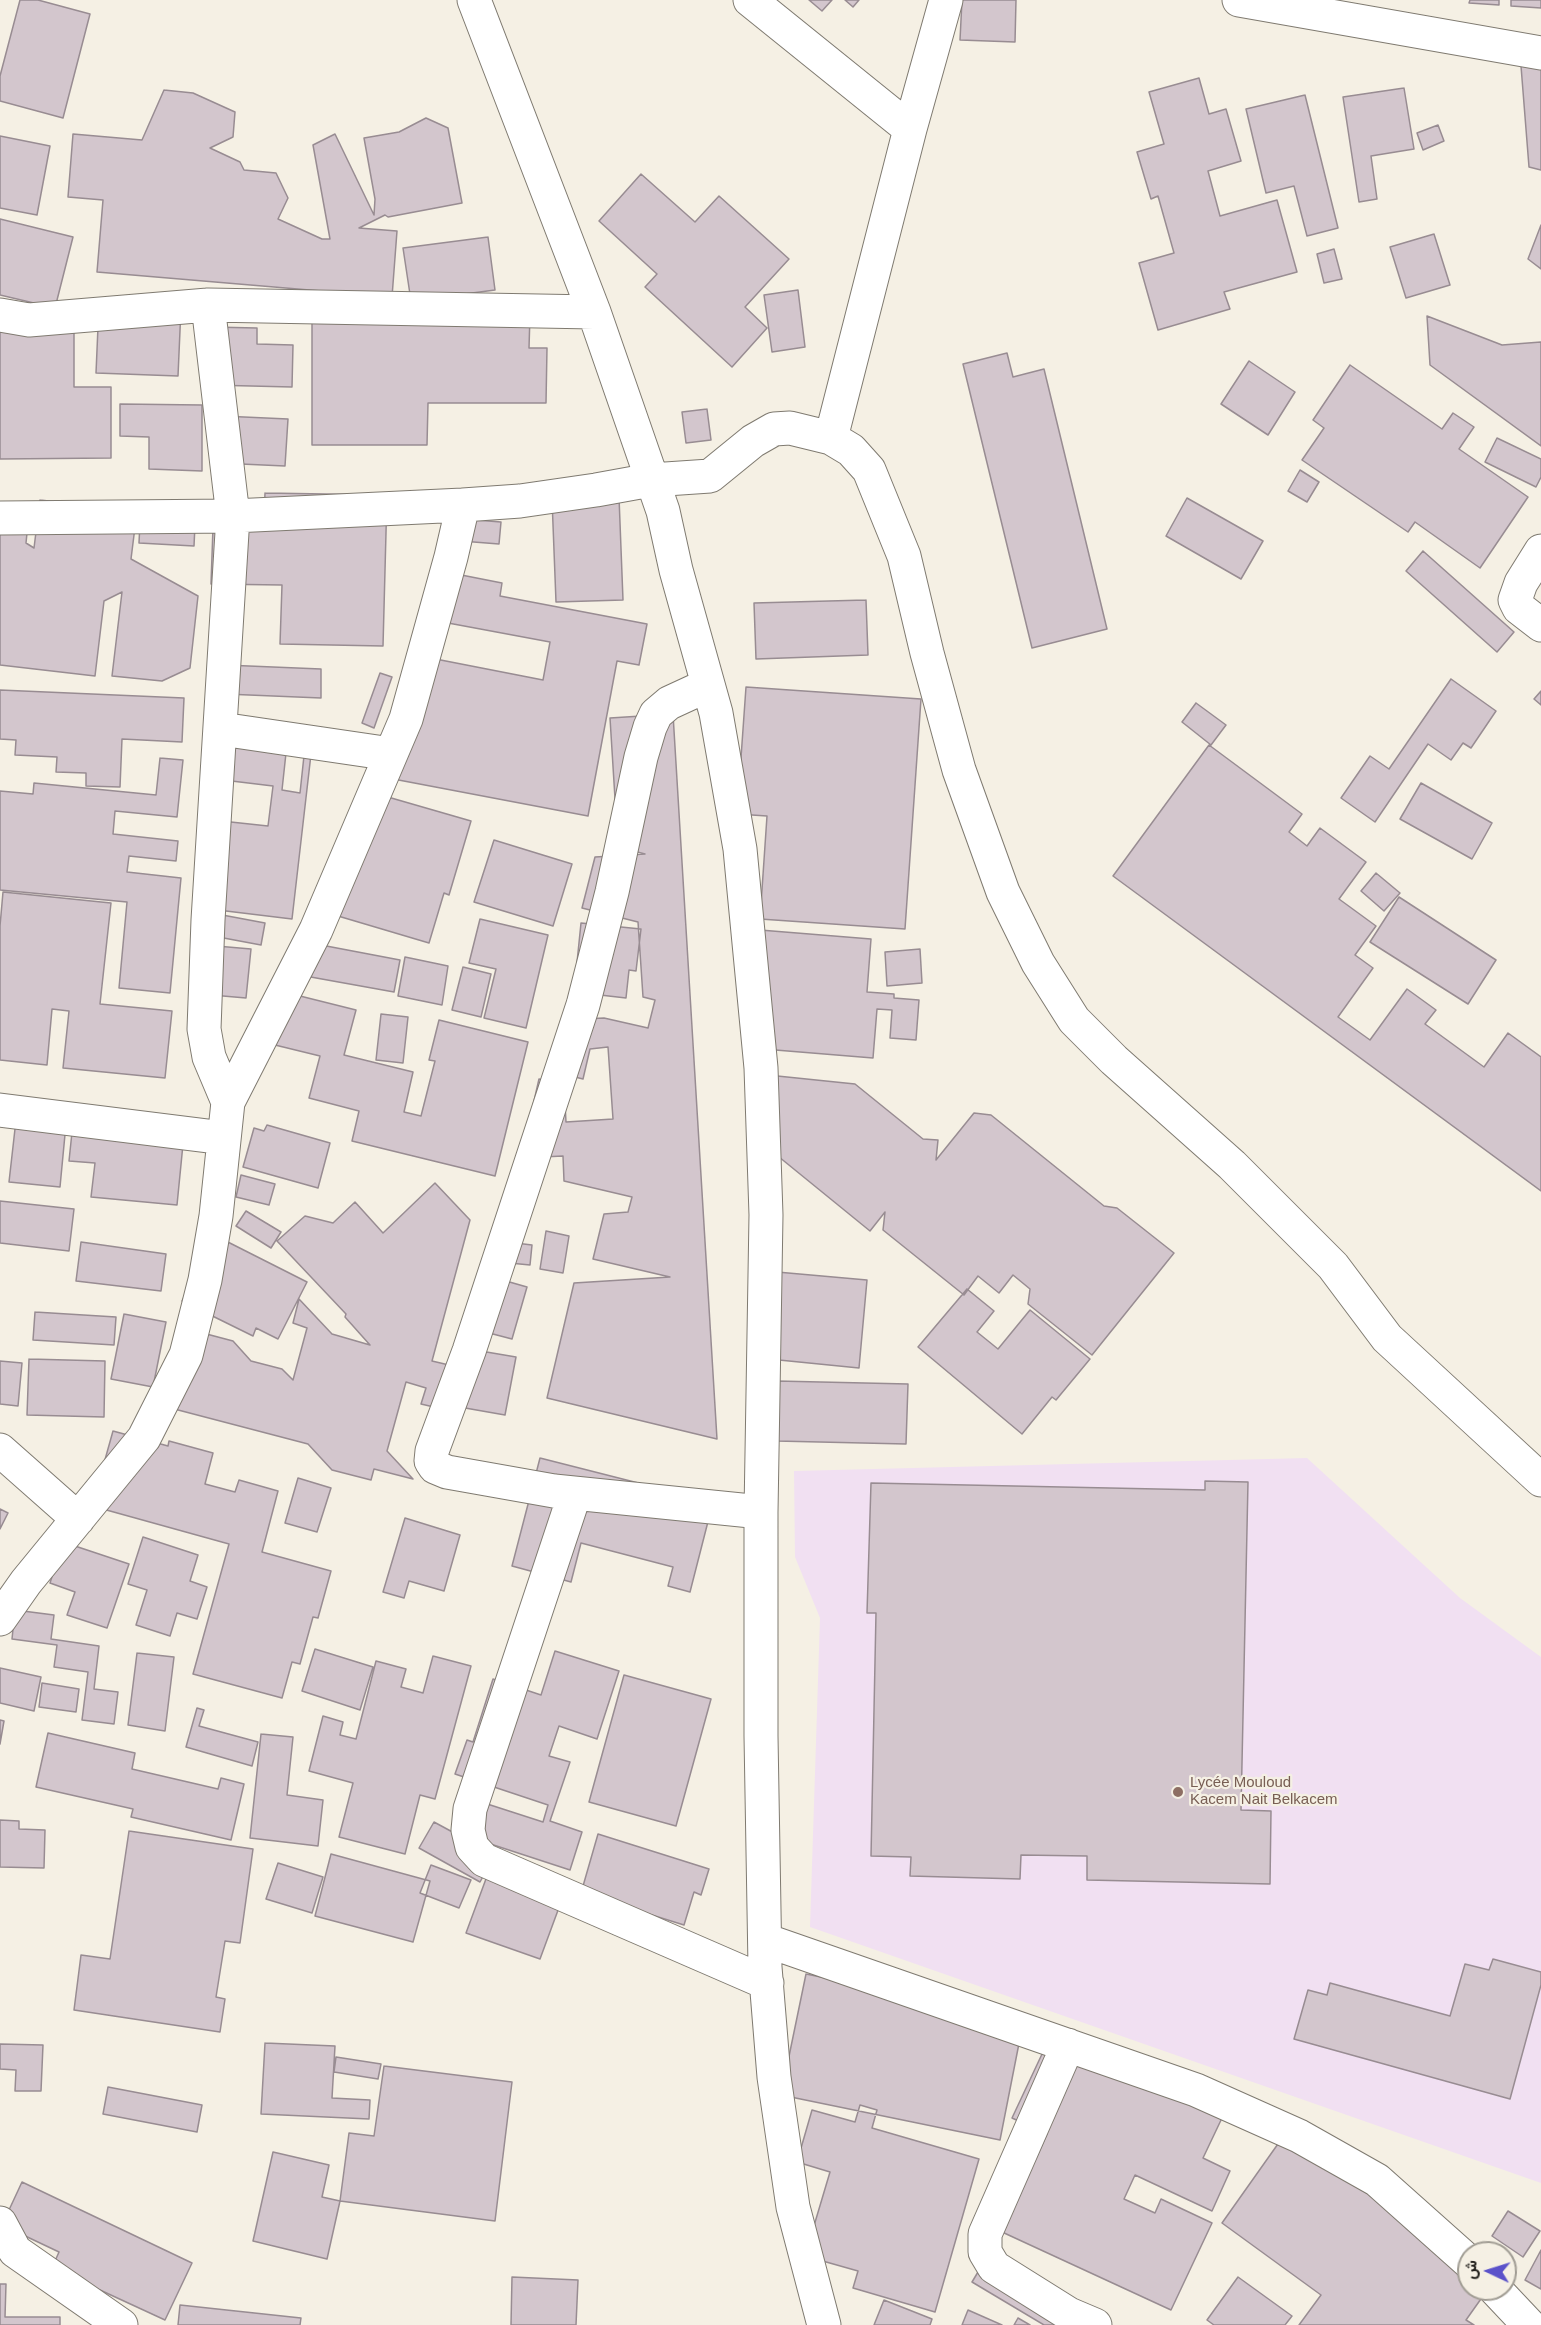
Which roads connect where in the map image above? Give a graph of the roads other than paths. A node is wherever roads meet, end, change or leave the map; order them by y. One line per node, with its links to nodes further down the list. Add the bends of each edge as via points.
1 (474, 0): 8 (street)
2 (750, 0): 6 (street)
3 (946, 0): 6 (street)
4 (1239, 0): 5 (street)
5 (1541, 53)
6 (910, 129): 10 (street)
7 (208, 305): 8 (street); 9 (street, via 28,321); 13 (street)
8 (594, 312): 11 (street)
9 (0, 315)
10 (831, 438): 11 (street, via 790,428 774,429 710,476); 24 (street, via 851,450 869,470 904,556 959,770 1003,892 1038,963 1074,1020 1232,1165 1333,1266 1387,1338)
11 (651, 480): 12 (street, via 520,501); 17 (street, via 663,511)
12 (463, 505): 13 (street); 19 (street, via 406,720)
13 (233, 516): 14 (street); 18 (street)
14 (0, 518)
15 (1541, 551): 16 (street, via 1515,600)
16 (1541, 625)
17 (708, 685): 25 (street, via 669,703 656,714 650,727 583,1005 430,1461 447,1472); 26 (street, via 740,849 761,1068 765,1215)
18 (221, 729): 19 (street); 20 (street, via 207,920 204,1029 209,1057)
19 (391, 754): 20 (street, via 316,930)
20 (228, 1102): 22 (street)
21 (0, 1110): 22 (street)
22 (224, 1138): 27 (street, via 205,1280 186,1355 144,1438)
23 (0, 1450): 27 (street)
24 (1541, 1480)
25 (574, 1493): 26 (street); 30 (street, via 470,1809 468,1830 472,1846 484,1860)
26 (760, 1512): 29 (street)
27 (78, 1519): 28 (street)
28 (0, 1619)
29 (765, 1940): 30 (street); 31 (street)
30 (767, 1983): 36 (street, via 774,2077 793,2207)
31 (1068, 2045): 33 (street, via 1196,2090 1299,2136 1377,2180); 37 (street, via 986,2234 986,2252 994,2267 1069,2314)
32 (0, 2223): 35 (street, via 15,2252)
33 (1457, 2251)
34 (1506, 2301): 38 (street)
35 (121, 2325)
36 (824, 2325)
37 (1095, 2325)
38 (1529, 2325)

